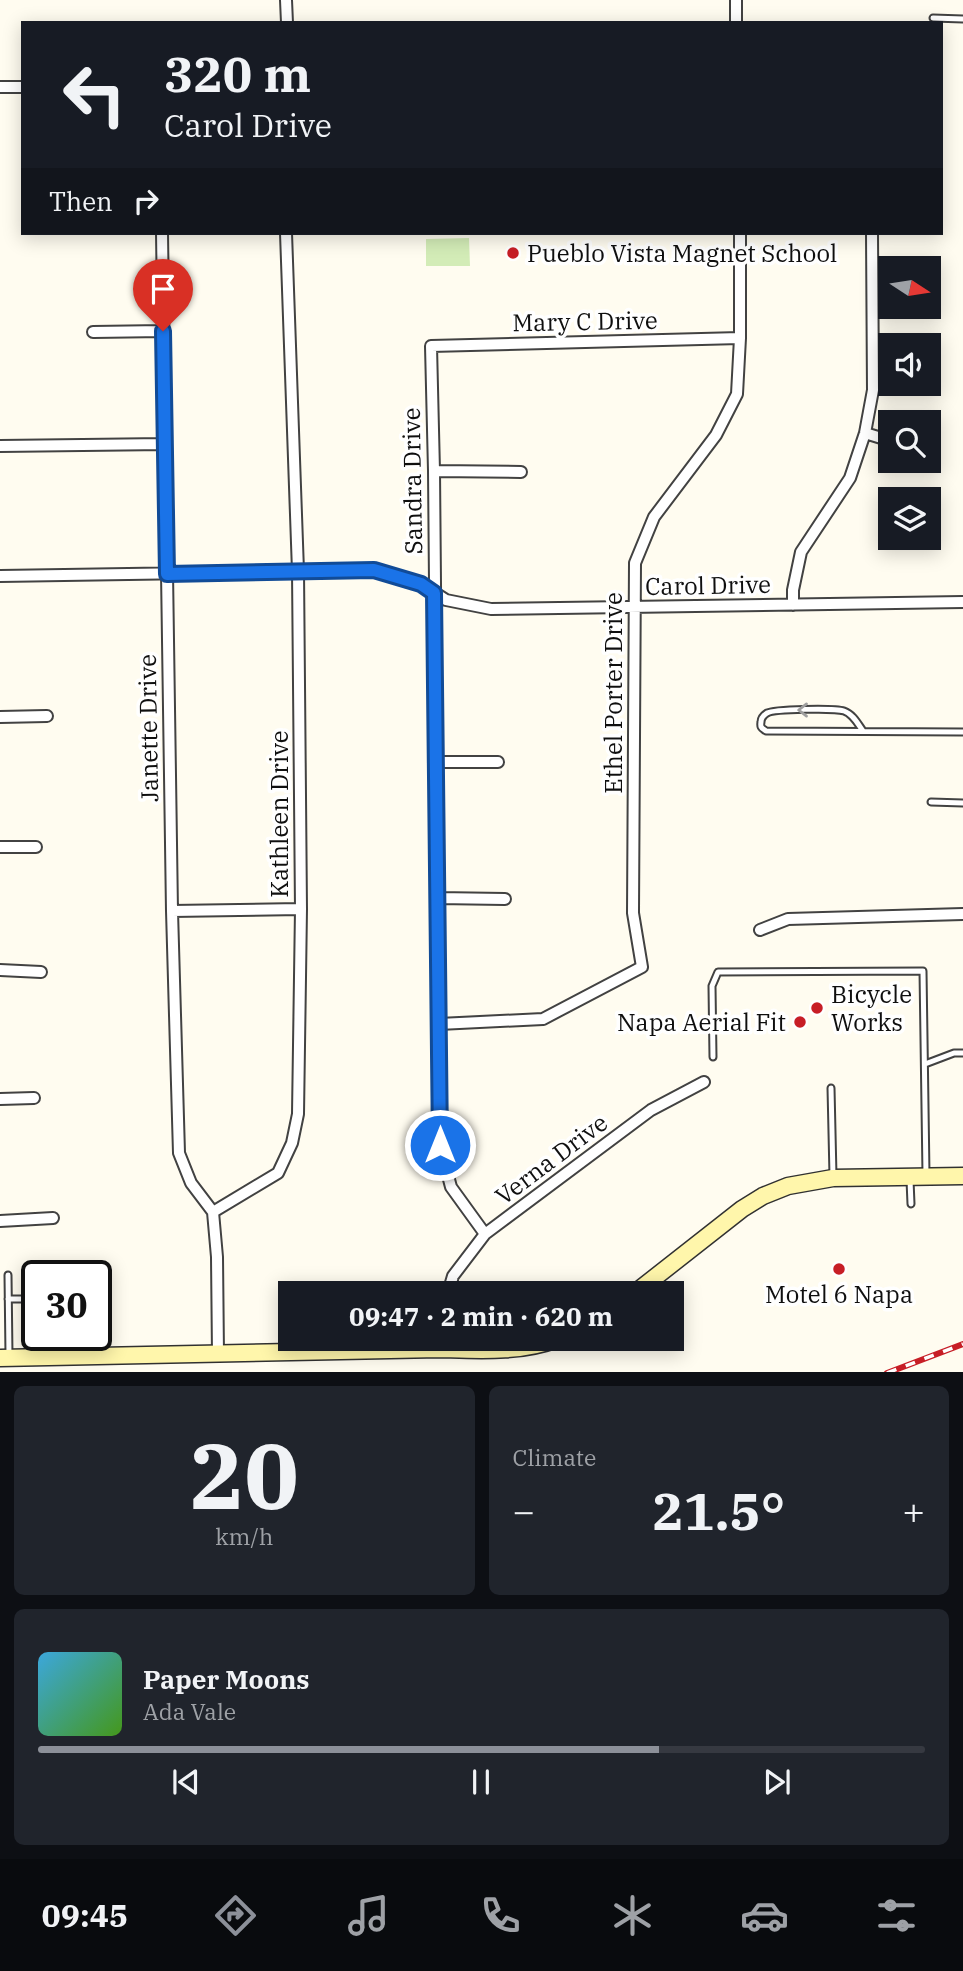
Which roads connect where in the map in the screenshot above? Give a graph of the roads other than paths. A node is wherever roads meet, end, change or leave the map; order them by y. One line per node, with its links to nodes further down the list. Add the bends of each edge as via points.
1 (286, 0): 5 (street)
2 (736, 0): 6 (street)
3 (933, 18): 4 (lane)
4 (963, 19)
5 (287, 21)
6 (736, 21)
7 (21, 87): 8 (street)
8 (0, 88)
9 (162, 235): 13 (street, Janette Drive)
10 (286, 235): 23 (street, Kathleen Drive)
11 (740, 235): 15 (street, Ethel Porter Drive)
12 (872, 235): 17 (street, via 873,390)
13 (163, 331): 14 (street); 19 (street, Janette Drive)
14 (93, 332)
15 (740, 338): 16 (street, Mary C Drive); 29 (street, Ethel Porter Drive, via 737,394 716,435 654,517 635,563)
16 (431, 346): 21 (street, Sandra Drive)
17 (865, 433): 18 (street); 28 (street, via 850,478 801,552)
18 (878, 437)
19 (165, 444): 20 (street); 24 (street, Janette Drive)
20 (0, 446)
21 (434, 471): 22 (street); 26 (street, Sandra Drive)
22 (521, 472)
23 (298, 571): 24 (street, Carol Drive); 26 (street, Carol Drive, via 374,570 421,584); 42 (street, Kathleen Drive)
24 (167, 574): 25 (street, Carol Drive); 43 (street, Janette Drive)
25 (0, 576)
26 (434, 593): 29 (street, Carol Drive, via 491,609); 34 (street, Sandra Drive)
27 (963, 601): 28 (street, Carol Drive)
28 (793, 605): 29 (street, Carol Drive)
29 (635, 607): 48 (street, Ethel Porter Drive, via 634,913 642,967 543,1019)
30 (47, 716): 31 (street)
31 (0, 717)
32 (863, 731): 32 (lane, one-way to 32, via 840,710 779,710 763,716 761,724 766,731); 33 (lane)
33 (963, 732)
34 (436, 762): 35 (street); 40 (street, Sandra Drive)
35 (498, 762)
36 (930, 802): 37 (lane)
37 (963, 803)
38 (0, 847): 39 (street)
39 (36, 847)
40 (438, 898): 41 (street); 48 (street, Sandra Drive)
41 (505, 899)
42 (301, 909): 43 (street); 60 (street, Kathleen Drive, via 298,1114 292,1143 278,1173)
43 (172, 911): 60 (street, Janette Drive, via 179,1153 191,1182)
44 (963, 914): 45 (street, via 788,919)
45 (760, 930)
46 (0, 970): 47 (street)
47 (41, 972)
48 (439, 1024): 63 (street, Sandra Drive, via 440,1145 451,1187)
49 (963, 1053): 51 (lane)
50 (713, 1057): 51 (lane, via 712,986 718,972 923,971)
51 (925, 1064): 57 (lane)
52 (704, 1082): 63 (street, Verna Drive, via 651,1110)
53 (831, 1088): 58 (lane)
54 (34, 1098): 55 (street)
55 (0, 1099)
56 (963, 1176): 57 (street)
57 (918, 1177): 58 (street); 59 (lane)
58 (833, 1178): 66 (street, via 763,1196)
59 (911, 1205)
60 (213, 1212): 70 (street)
61 (53, 1218): 62 (street)
62 (0, 1221)
63 (485, 1234): 65 (street, Verna Drive)
64 (8, 1275): 67 (lane)
65 (452, 1281)
66 (650, 1281)
67 (8, 1299): 68 (lane); 71 (lane)
68 (21, 1299)
69 (284, 1351): 70 (street)
70 (218, 1354): 71 (street)
71 (4, 1358)

